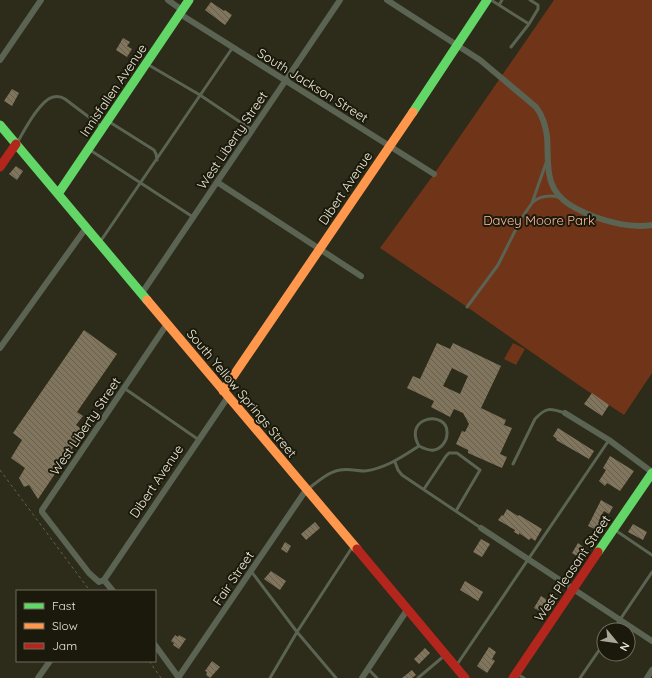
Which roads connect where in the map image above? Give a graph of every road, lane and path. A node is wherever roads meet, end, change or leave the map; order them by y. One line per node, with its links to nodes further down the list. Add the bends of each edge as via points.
1 (41, 0): 16 (street)
2 (168, 0): 11 (street, South Jackson Street)
3 (189, 0): 11 (street, Innisfallen Avenue)
4 (340, 0): 18 (street, West Liberty Street)
5 (387, 0): 13 (street)
6 (487, 0): 13 (street, Dibert Avenue)
7 (491, 0): 10 (lane)
8 (502, 0): 10 (lane)
9 (530, 0): 12 (lane, via 538,5 538,9)
10 (499, 5): 12 (lane)
11 (181, 12): 14 (street, South Jackson Street); 17 (street, Innisfallen Avenue)
12 (529, 24): 15 (lane)
13 (458, 45): 24 (street, Dibert Avenue); 26 (street, via 480,60 542,114)
14 (233, 47): 18 (street, South Jackson Street); 19 (lane)
15 (511, 47)
16 (0, 60)
17 (146, 63): 19 (lane); 20 (street, Innisfallen Avenue)
18 (285, 81): 22 (street, West Liberty Street); 24 (street, South Jackson Street)
19 (200, 95): 22 (lane); 27 (lane)
20 (105, 124): 23 (lane, via 66,99 54,97 44,103); 25 (street, Innisfallen Avenue); 27 (lane, via 154,150)
21 (0, 125): 23 (street, South Yellow Springs Street)
22 (252, 130): 30 (street, West Liberty Street)
23 (16, 144): 28 (street); 32 (street, South Yellow Springs Street)
24 (389, 146): 29 (street, South Jackson Street); 39 (street, Dibert Avenue)
25 (88, 149): 31 (lane); 32 (street, Innisfallen Avenue)
26 (548, 156): 33 (street, via 551,182); 34 (lane)
27 (157, 160): 31 (lane)
28 (0, 167)
29 (434, 174)
30 (217, 182): 35 (street, West Liberty Street); 39 (street)
31 (141, 183): 35 (lane); 38 (lane)
32 (58, 194): 37 (street, South Yellow Springs Street)
33 (559, 197): 34 (lane, via 542,197); 36 (street, via 573,207 600,219 634,226)
34 (532, 203): 42 (lane, via 498,265)
35 (193, 217): 41 (street, West Liberty Street)
36 (652, 225)
37 (86, 228): 38 (street, South Yellow Springs Street); 44 (street)
38 (99, 243): 41 (street, South Yellow Springs Street)
39 (320, 249): 40 (street); 46 (street, Dibert Avenue)
40 (361, 276)
41 (142, 293): 43 (street, South Yellow Springs Street)
42 (467, 307)
43 (167, 324): 45 (street, West Liberty Street); 46 (street, South Yellow Springs Street)
44 (0, 348)
45 (124, 388): 48 (lane); 65 (street, West Liberty Street, via 42,510 95,579 102,582)
46 (226, 394): 48 (street, Dibert Avenue); 56 (street, South Yellow Springs Street)
47 (565, 413): 49 (street); 52 (lane, via 554,409 547,409 541,413 535,419)
48 (199, 440): 65 (street, Dibert Avenue)
49 (608, 440): 54 (street); 62 (lane)
50 (419, 446): 50 (lane, via 415,438 415,430 419,425 432,418 440,420 448,432 447,439 434,450); 51 (lane)
51 (395, 462): 55 (lane, via 402,475); 56 (lane, via 365,471 340,470)
52 (513, 464)
53 (0, 470): 67 (path)
54 (652, 472): 59 (street, West Pleasant Street)
55 (424, 489): 57 (lane); 57 (lane, via 446,456 449,453 457,453 480,470)
56 (306, 490): 60 (street, South Yellow Springs Street); 63 (street, Fair Street)
57 (456, 511): 58 (lane)
58 (481, 528): 62 (street)
59 (614, 529): 61 (lane); 66 (street, West Pleasant Street)
60 (354, 546): 69 (street, South Yellow Springs Street); 71 (lane)
61 (652, 554)
62 (527, 559): 66 (street); 78 (lane)
63 (251, 571): 71 (lane); 84 (street, Fair Street)
64 (652, 572): 70 (lane)
65 (104, 580): 68 (street)
66 (573, 589): 70 (street); 81 (street, West Pleasant Street)
67 (89, 590)
68 (112, 590)
69 (407, 610): 74 (street, South Yellow Springs Street); 79 (street)
70 (620, 620): 72 (street)
71 (297, 632): 85 (lane); 86 (lane)
72 (652, 641)
73 (156, 646): 84 (street)
74 (445, 655): 78 (street, South Yellow Springs Street); 89 (lane)
75 (596, 655): 91 (lane)
76 (49, 662): 82 (street)
77 (150, 662): 83 (path)
78 (455, 667): 90 (street, South Yellow Springs Street)
79 (368, 669): 87 (street); 88 (lane)
80 (652, 670): 92 (street)
81 (518, 676)
82 (38, 678)
83 (161, 678)
84 (178, 678)
85 (270, 678)
86 (336, 678)
87 (362, 678)
88 (377, 678)
89 (418, 678)
90 (465, 678)
91 (580, 678)
92 (647, 678)

